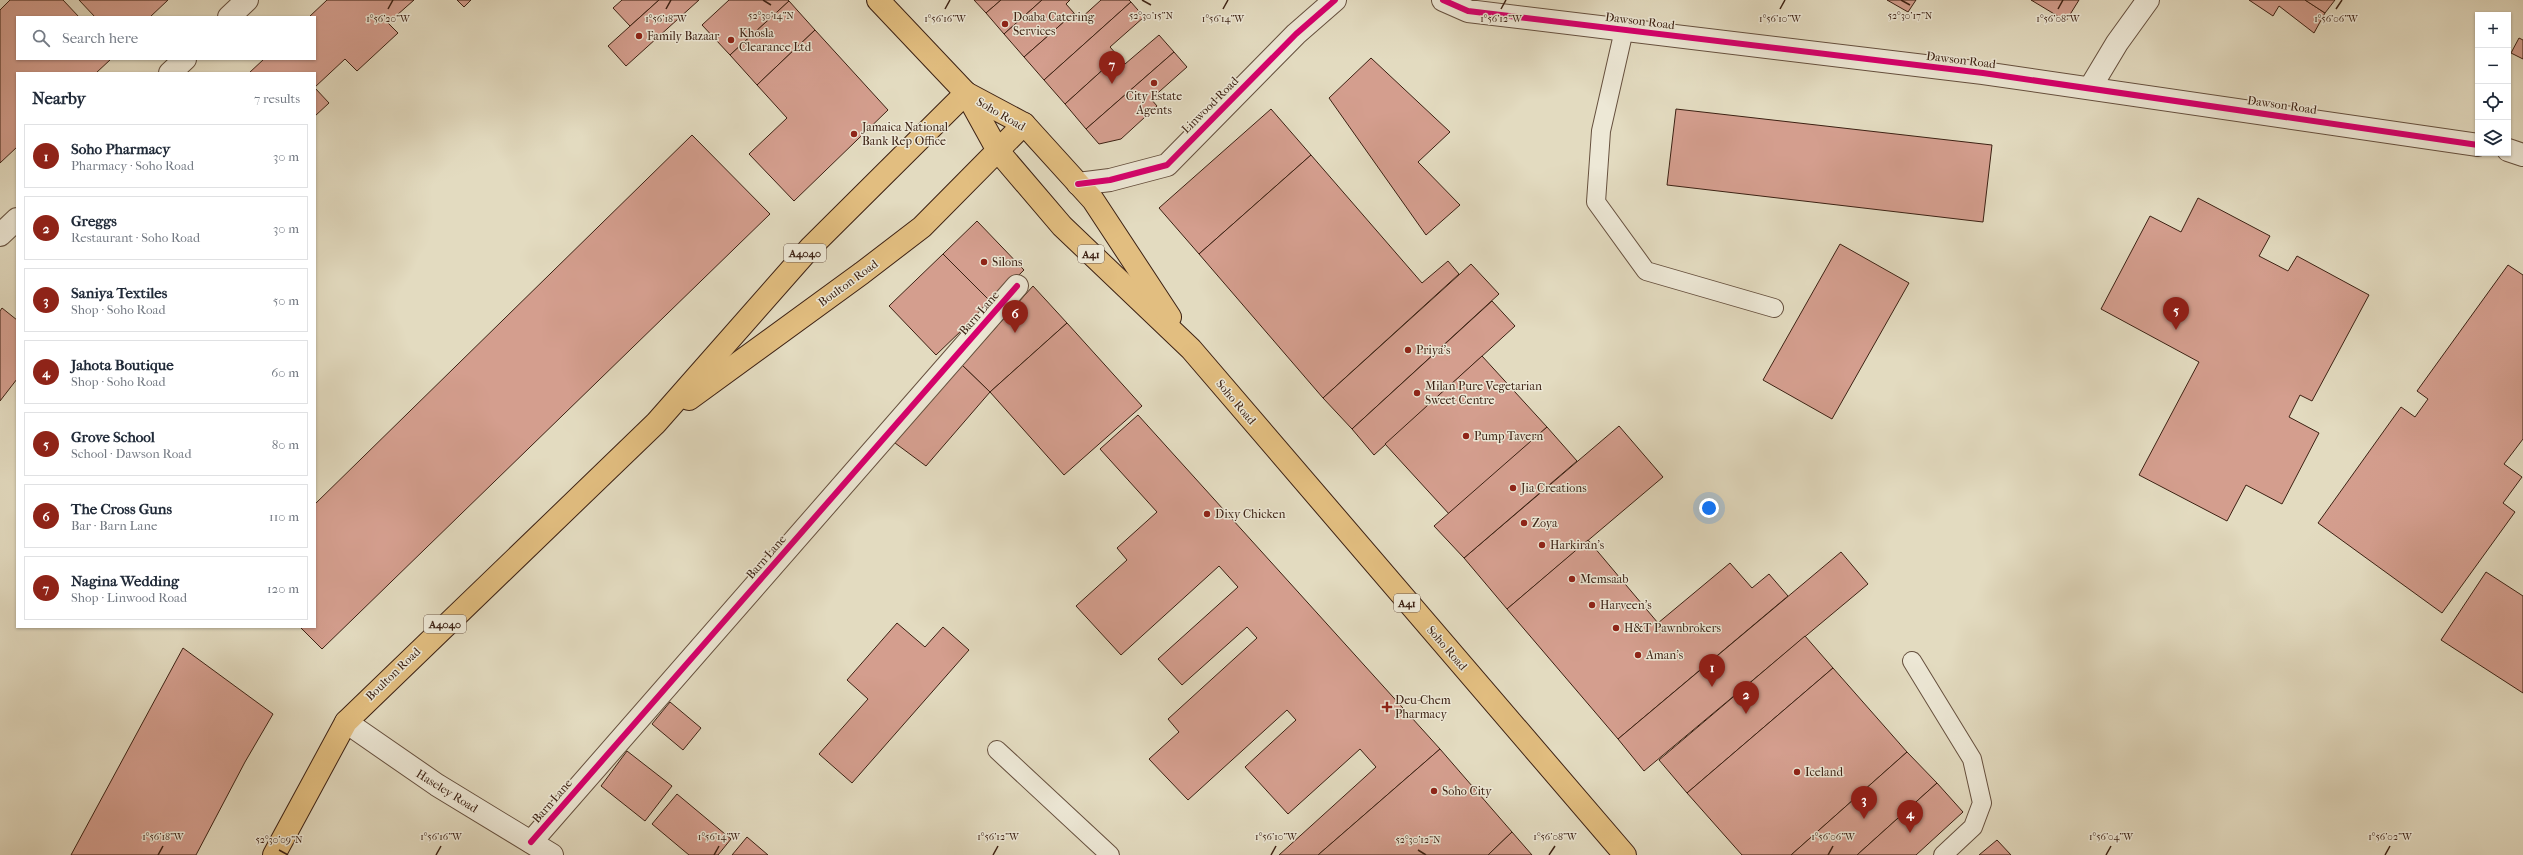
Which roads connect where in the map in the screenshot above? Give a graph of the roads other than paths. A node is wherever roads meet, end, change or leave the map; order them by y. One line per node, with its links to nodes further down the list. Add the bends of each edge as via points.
1 (247, 0): 6 (street)
2 (878, 0): 11 (main road, Soho Road / A41)
3 (1335, 0): 17 (street, Linwood Road, via 1296,34 1167,165 1110,180)
4 (1443, 0): 7 (street, Dawson Road, via 1468,11)
5 (2148, 0): 10 (street, via 2117,43)
6 (230, 16)
7 (1624, 30): 10 (street, Dawson Road); 21 (lane, via 1601,131 1596,202 1646,271)
8 (184, 60): 9 (street)
9 (171, 72)
10 (2090, 88): 13 (street, Dawson Road)
11 (966, 93): 12 (main road, Soho Road / A41); 14 (main road, Soho Road / A41); 23 (main road, Boulton Road / A4040, via 811,246)
12 (1024, 124): 14 (main road, Boulton Road / A4040); 17 (main road, Soho Road / A41)
13 (2475, 145)
14 (998, 151): 22 (main road, Soho Road / A41, via 1062,226); 23 (main road, Boulton Road / A4040, via 922,227)
15 (2511, 151): 16 (street)
16 (2523, 155)
17 (1078, 184): 22 (main road, Soho Road / A41, via 1093,200)
18 (16, 220): 19 (street)
19 (0, 235)
20 (1017, 286): 27 (street, Barn Lane)
21 (1774, 308)
22 (1192, 349): 31 (main road, Soho Road / A41)
23 (656, 423): 25 (main road, Boulton Road / A4040)
24 (1912, 661): 32 (lane, via 1972,759 1982,803 1973,827)
25 (346, 722): 27 (street, Haseley Road, via 437,785); 28 (main road, Boulton Road / A4040)
26 (997, 750): 30 (lane)
27 (531, 842): 29 (street, Haseley Road)
28 (274, 855)
29 (552, 855)
30 (1110, 855)
31 (1625, 855)
32 (1943, 855)

